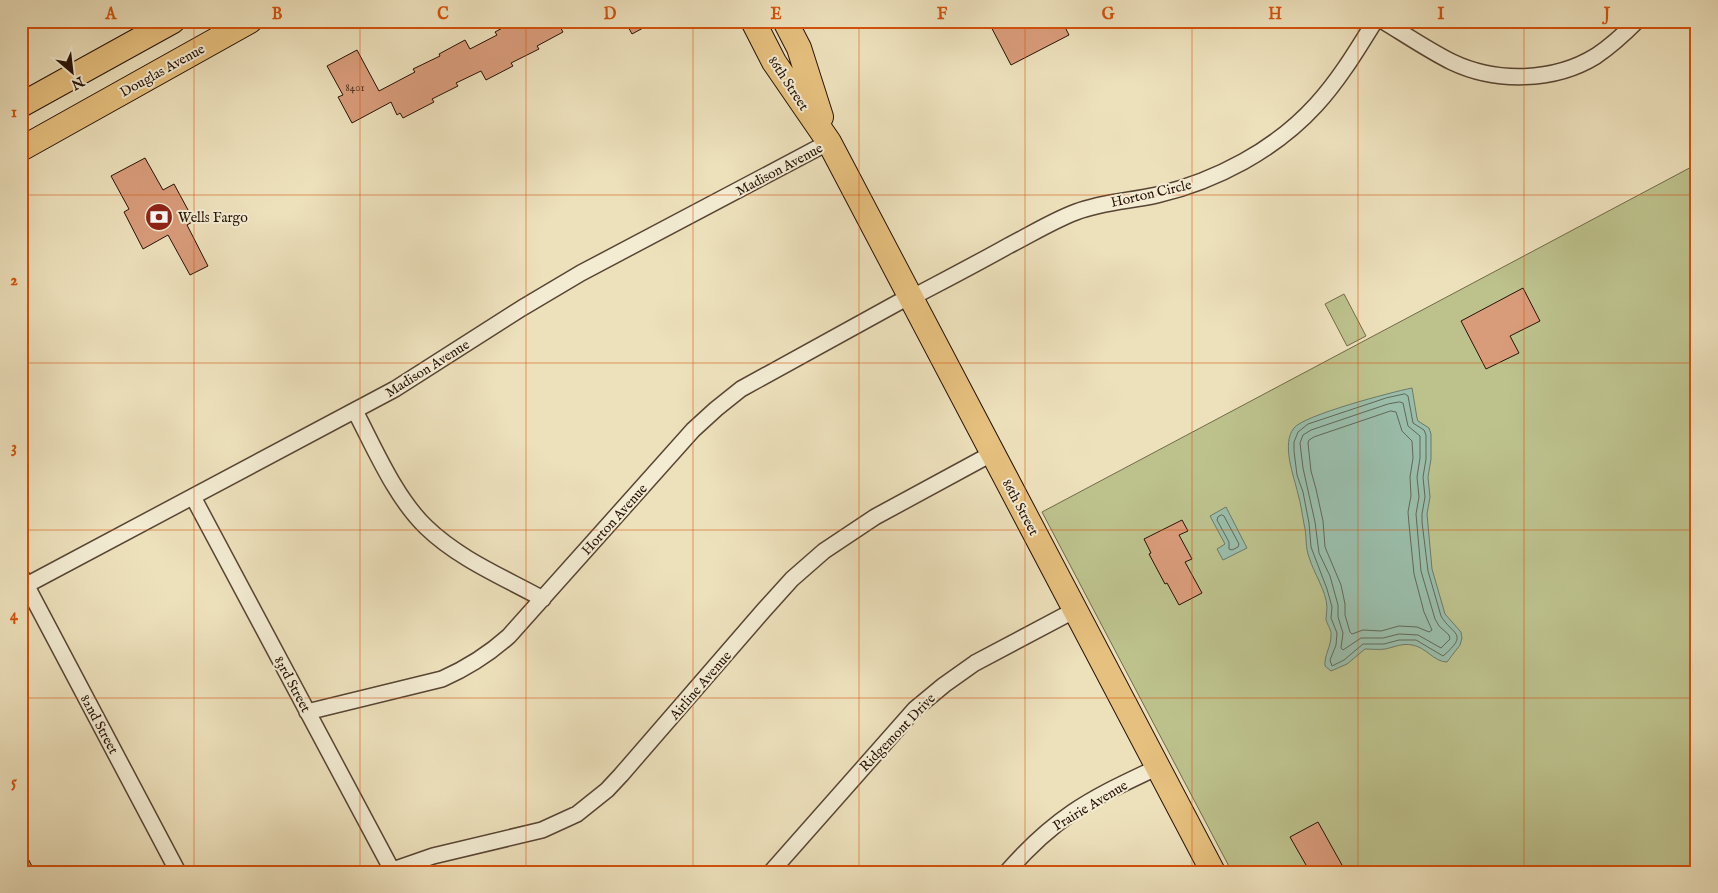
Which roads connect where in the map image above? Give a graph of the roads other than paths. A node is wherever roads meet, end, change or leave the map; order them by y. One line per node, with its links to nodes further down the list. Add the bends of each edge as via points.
1 (174, 21): 9 (main road)
2 (250, 21): 8 (main road, Douglas Avenue)
3 (753, 21): 10 (main road, 86th Street, via 774,62)
4 (785, 21): 10 (main road, 86th Street, via 799,48)
5 (1375, 21): 12 (street, Horton Circle, via 1317,105 1274,143 1250,158 1192,184 1157,195 1075,213)
6 (1383, 21): 7 (street, via 1453,63 1486,73 1521,77 1550,74 1581,64 1623,36)
7 (1637, 21)
8 (234, 28): 11 (main road, Douglas Avenue)
9 (21, 105)
10 (829, 142): 12 (main road, 86th Street); 13 (street, Madison Avenue, via 581,273)
11 (21, 149)
12 (910, 297): 14 (main road, 86th Street); 17 (street, Horton Avenue, via 768,373 716,409 693,430)
13 (355, 411): 15 (street, Madison Avenue); 17 (street, via 392,481 427,528 457,552)
14 (993, 453): 18 (main road, 86th Street); 21 (street, Airline Avenue, via 875,517 824,551 764,610 622,776 577,814 542,830 434,856)
15 (193, 497): 16 (street, Madison Avenue); 19 (street, 83rd Street)
16 (23, 584): 22 (street, 82nd Street)
17 (543, 598): 19 (street, Horton Avenue, via 499,645 461,671 442,679)
18 (1075, 610): 20 (main road, 86th Street); 23 (street, Ridgemont Drive, via 975,663 922,703)
19 (308, 712): 21 (street, 83rd Street)
20 (1158, 767): 24 (street, Prairie Avenue, via 1074,812 1048,830); 25 (main road, 86th Street)
21 (391, 871)
22 (178, 872)
23 (771, 872)
24 (1007, 872)
25 (1213, 872)

